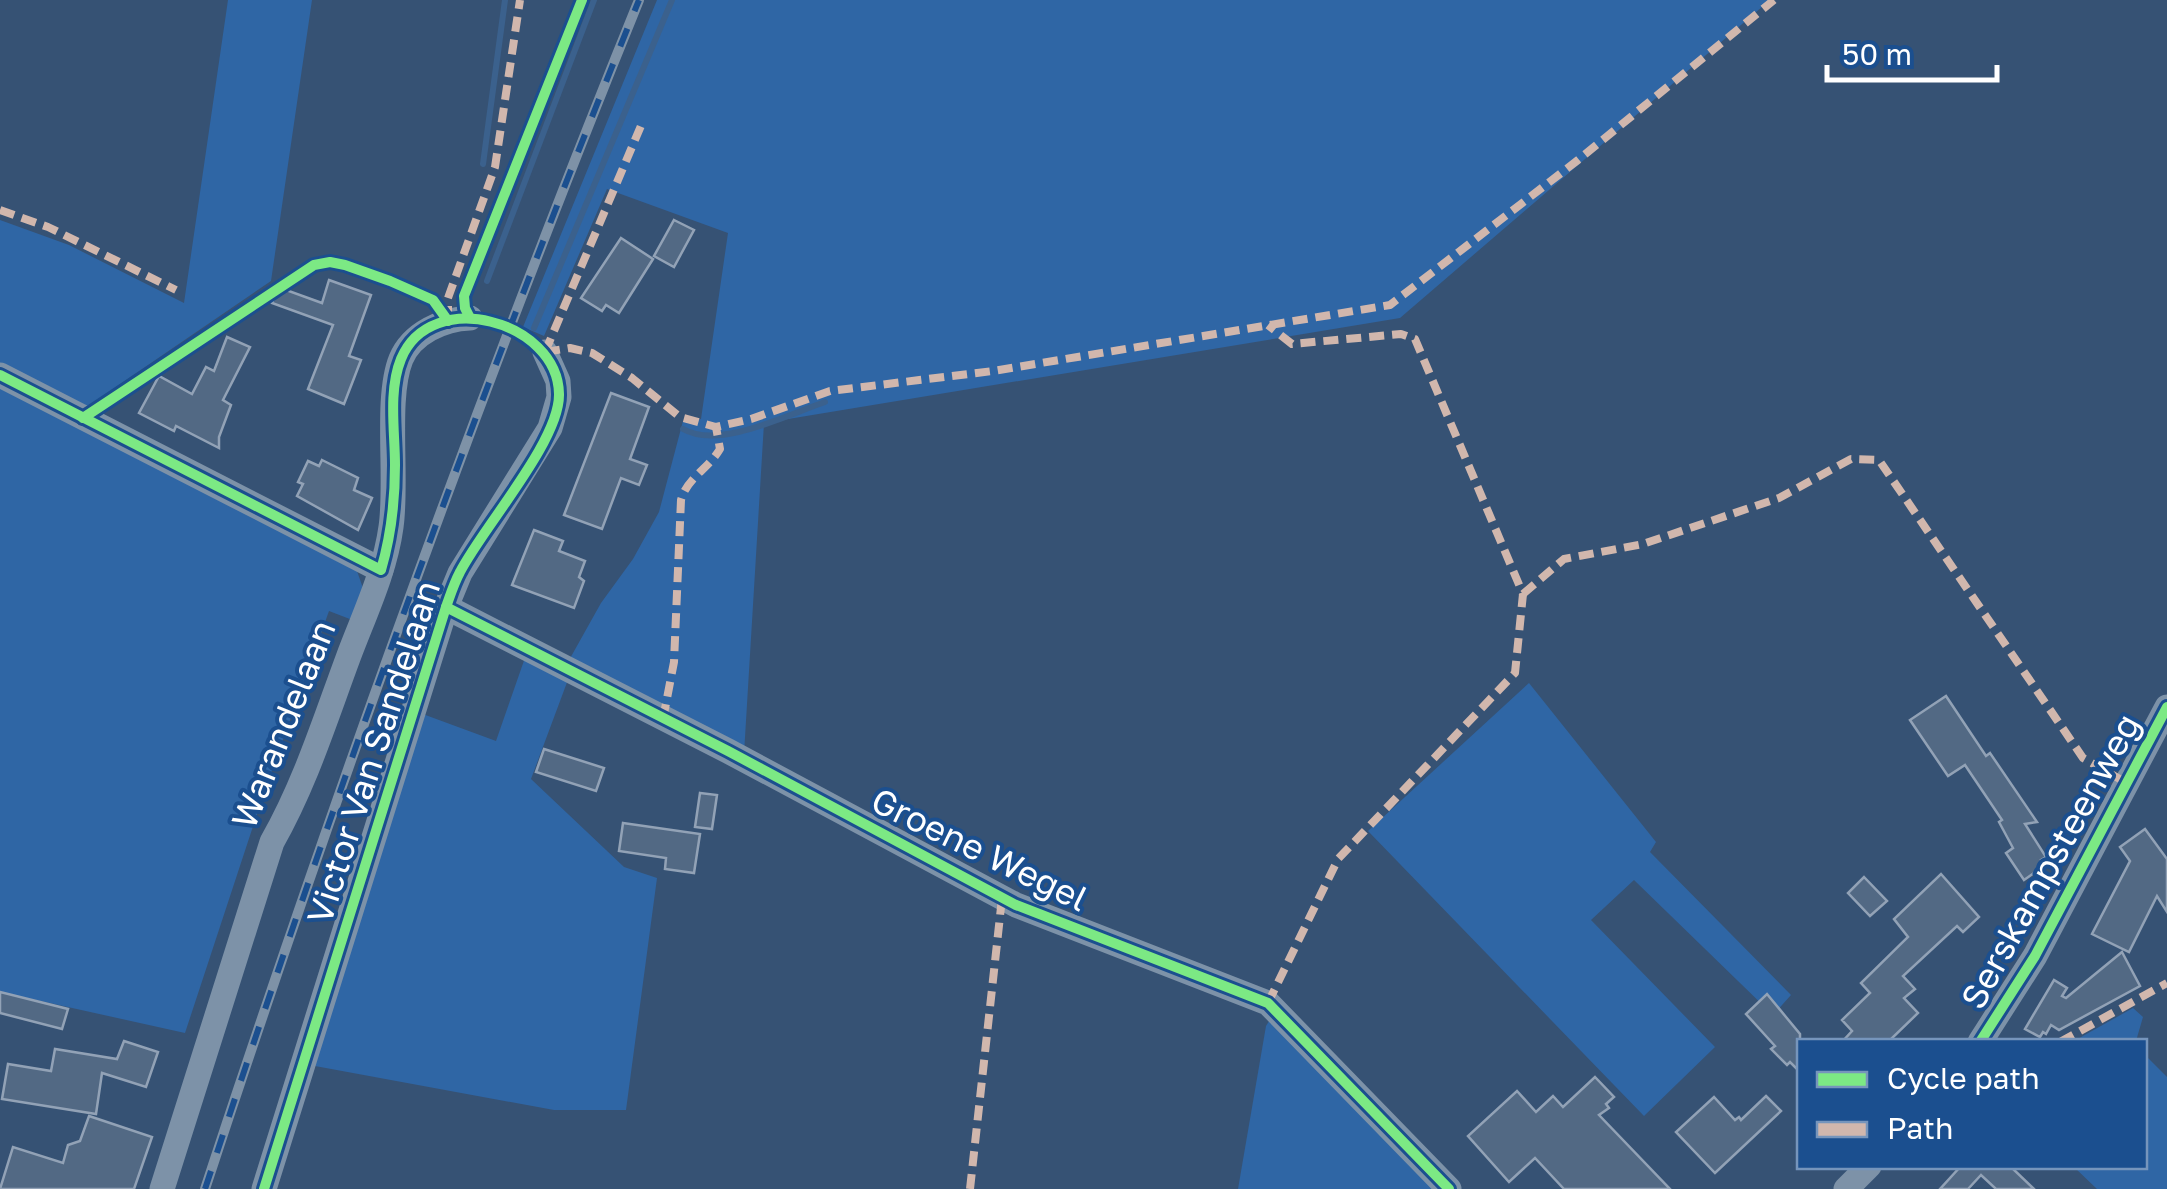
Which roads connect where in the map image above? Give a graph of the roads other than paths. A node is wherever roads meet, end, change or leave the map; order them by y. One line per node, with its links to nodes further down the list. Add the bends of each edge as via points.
1 (470, 318): 4 (street, Warandelaan, via 420,336 401,360 392,521)
2 (544, 352): 5 (street, Victor Van Sandelaan, via 558,381 550,428 460,573)
3 (0, 376): 4 (street)
4 (381, 570): 9 (street, Warandelaan, via 294,804 272,842)
5 (446, 608): 10 (street, Victor Van Sandelaan); 11 (street, Groene Wegel, via 1016,906 1268,1002)
6 (2167, 707): 7 (street, Serskampsteenweg, via 2035,956)
7 (1982, 1039)
8 (1866, 1169): 12 (street)
9 (162, 1189)
10 (264, 1189)
11 (1449, 1189)
12 (1846, 1189)

